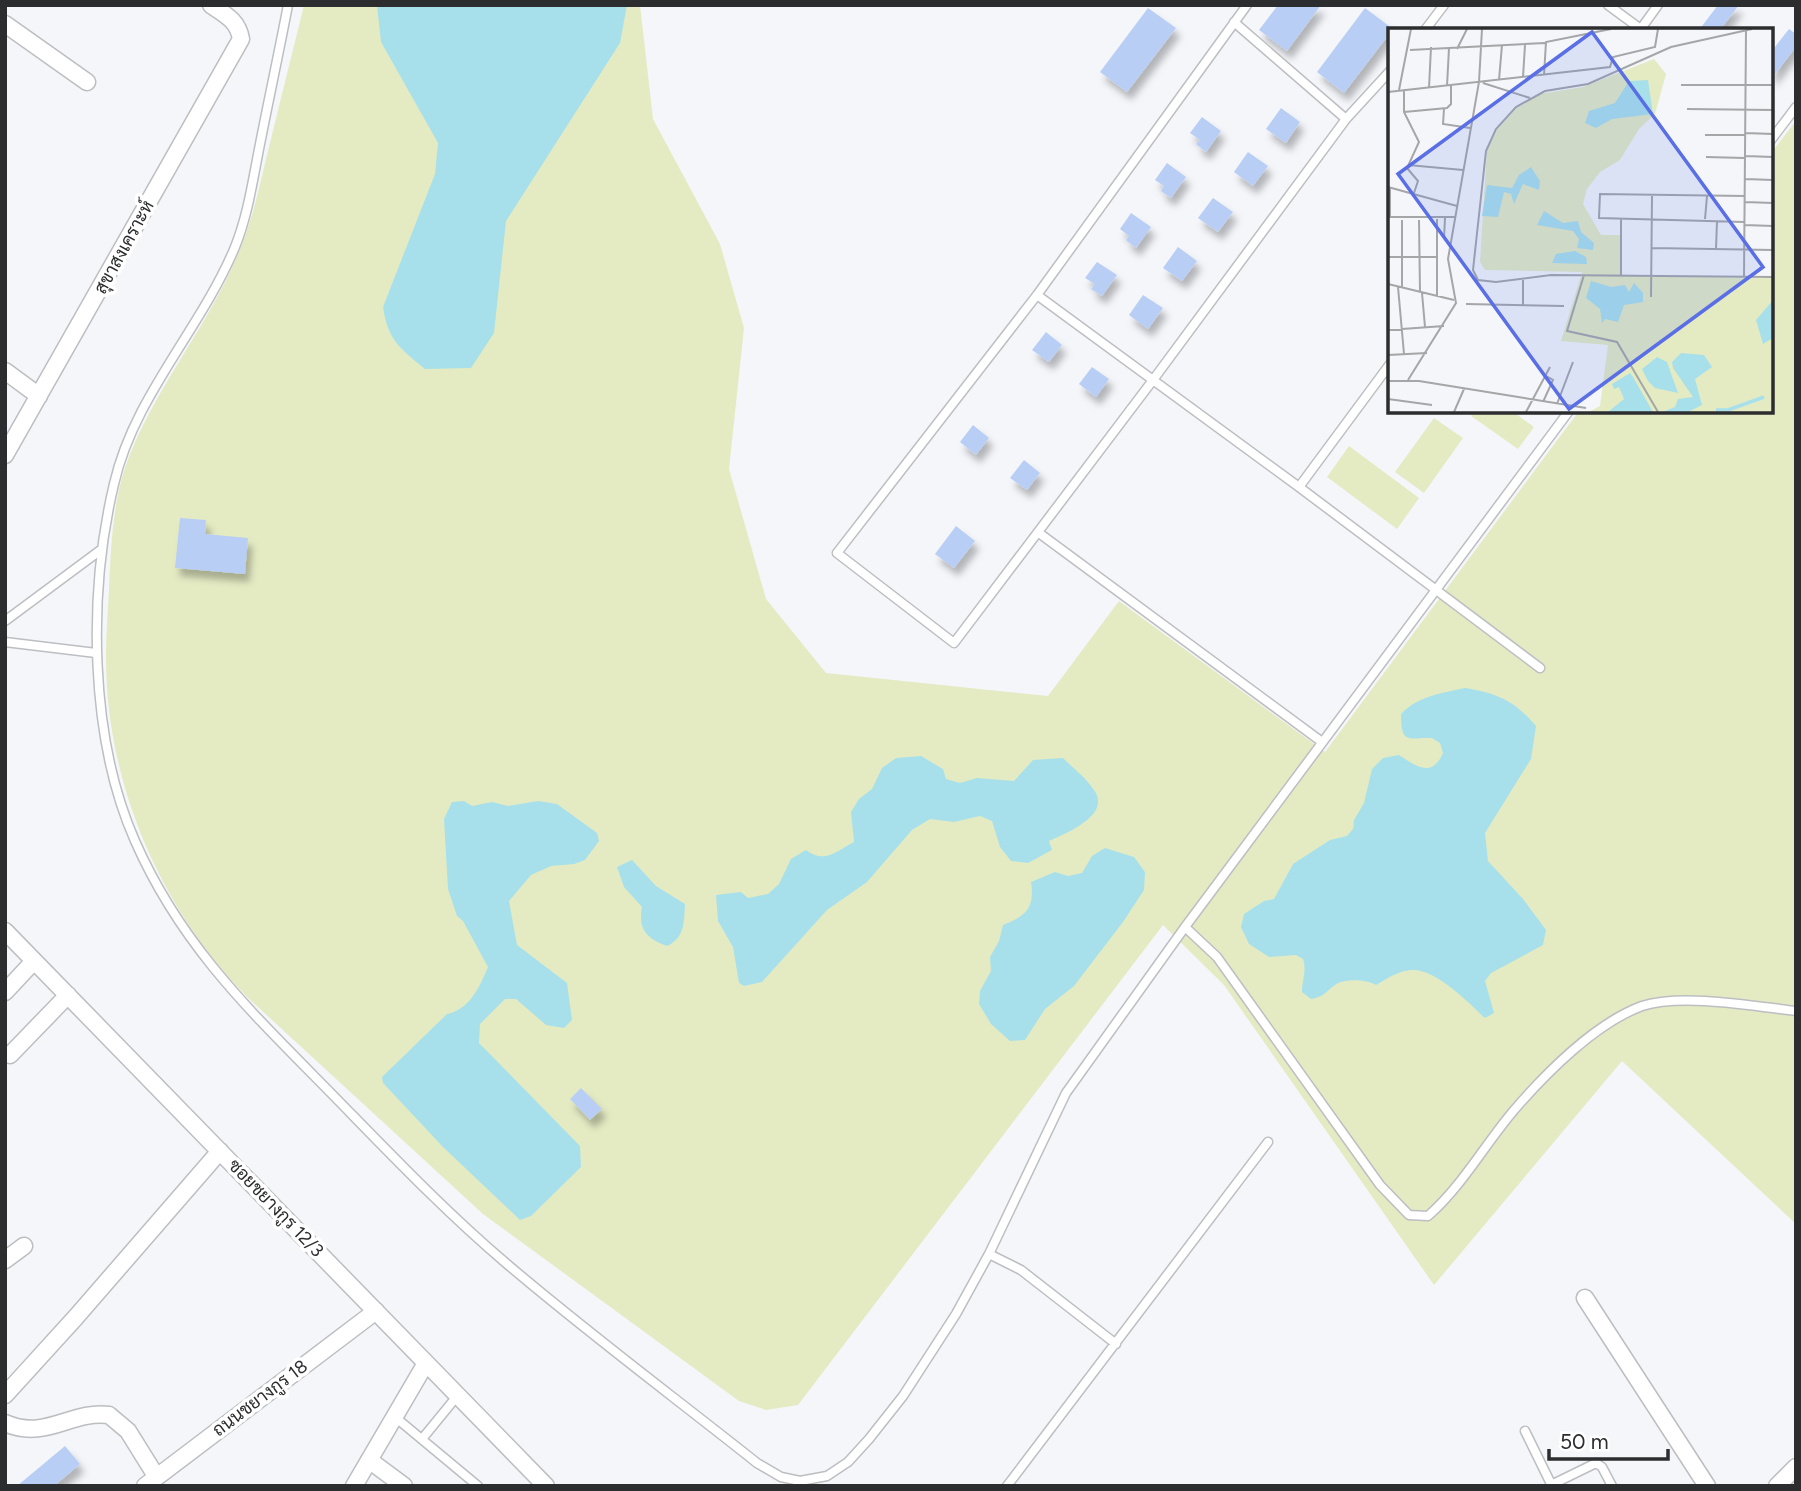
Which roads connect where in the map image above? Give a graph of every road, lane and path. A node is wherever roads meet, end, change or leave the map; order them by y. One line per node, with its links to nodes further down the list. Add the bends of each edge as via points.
1 (211, 5): 21 (street, สุขาสงเคราะห์, via 233,20 242,39)
2 (288, 5): 26 (lane, via 246,212 234,248 122,454)
3 (1247, 5): 7 (lane)
4 (1444, 5): 9 (lane)
5 (1608, 5): 10 (lane)
6 (1658, 5): 11 (lane)
7 (1234, 22): 15 (lane); 17 (lane)
8 (5, 24): 13 (street)
9 (1427, 28)
10 (1640, 28)
11 (1642, 28)
12 (1388, 73): 15 (lane)
13 (88, 82)
14 (1796, 107): 16 (lane)
15 (1346, 119): 20 (lane)
16 (1775, 129)
17 (1037, 295): 20 (lane); 25 (lane, via 837,553 954,643)
18 (1388, 368): 24 (lane)
19 (5, 371): 21 (street)
20 (1153, 380): 24 (lane); 25 (lane)
21 (40, 396): 23 (street, สุขาสงเคราะห์)
22 (1568, 413): 27 (lane)
23 (5, 455)
24 (1298, 486): 27 (lane)
25 (1039, 533): 32 (lane)
26 (102, 549): 28 (lane); 30 (lane)
27 (1436, 590): 31 (lane); 32 (lane)
28 (5, 621)
29 (5, 642): 30 (lane)
30 (96, 653): 43 (lane, via 103,723 117,791 133,837 153,880 207,963 240,1002 507,1264 757,1463 781,1477 800,1481 827,1476 848,1462 903,1396)
31 (1540, 668)
32 (1322, 742): 33 (lane)
33 (1185, 927): 38 (lane, via 1217,957 1380,1185 1409,1215 1428,1216 1448,1198 1515,1109 1605,1025 1644,1006 1685,1000); 43 (lane, via 1066,1093)
34 (5, 930): 35 (street, ซอยชยางกูร 12/3)
35 (34, 961): 36 (street); 37 (street, ซอยชยางกูร 12/3)
36 (5, 992)
37 (68, 995): 39 (street); 41 (street, ซอยชยางกูร 12/3)
38 (1796, 1011)
39 (10, 1055)
40 (1268, 1142): 47 (lane)
41 (220, 1151): 46 (street, ซอยชยางกูร 12/3); 49 (street)
42 (24, 1246): 44 (street)
43 (989, 1254): 47 (lane, via 1021,1270)
44 (5, 1260)
45 (1585, 1298): 65 (street)
46 (376, 1311): 48 (street, ซอยชยางกูร 12/3); 57 (street, ถนนชยางกูร 18)
47 (1116, 1344): 63 (lane)
48 (426, 1363): 50 (street, ซอยชยางกูร 12/3); 51 (street)
49 (5, 1395)
50 (458, 1395): 54 (lane); 62 (street, ซอยชยางกูร 12/3)
51 (395, 1417): 54 (lane); 55 (street)
52 (5, 1423): 57 (street, via 32,1430 85,1416 109,1415 133,1438)
53 (1525, 1431): 58 (lane)
54 (422, 1440): 61 (lane)
55 (369, 1460): 59 (street); 60 (street)
56 (1796, 1467): 66 (street)
57 (150, 1481)
58 (1551, 1485): 64 (lane, via 1595,1463)
59 (354, 1486)
60 (404, 1486)
61 (478, 1486)
62 (546, 1486)
63 (1007, 1486)
64 (1612, 1486)
65 (1707, 1486)
66 (1777, 1486)

